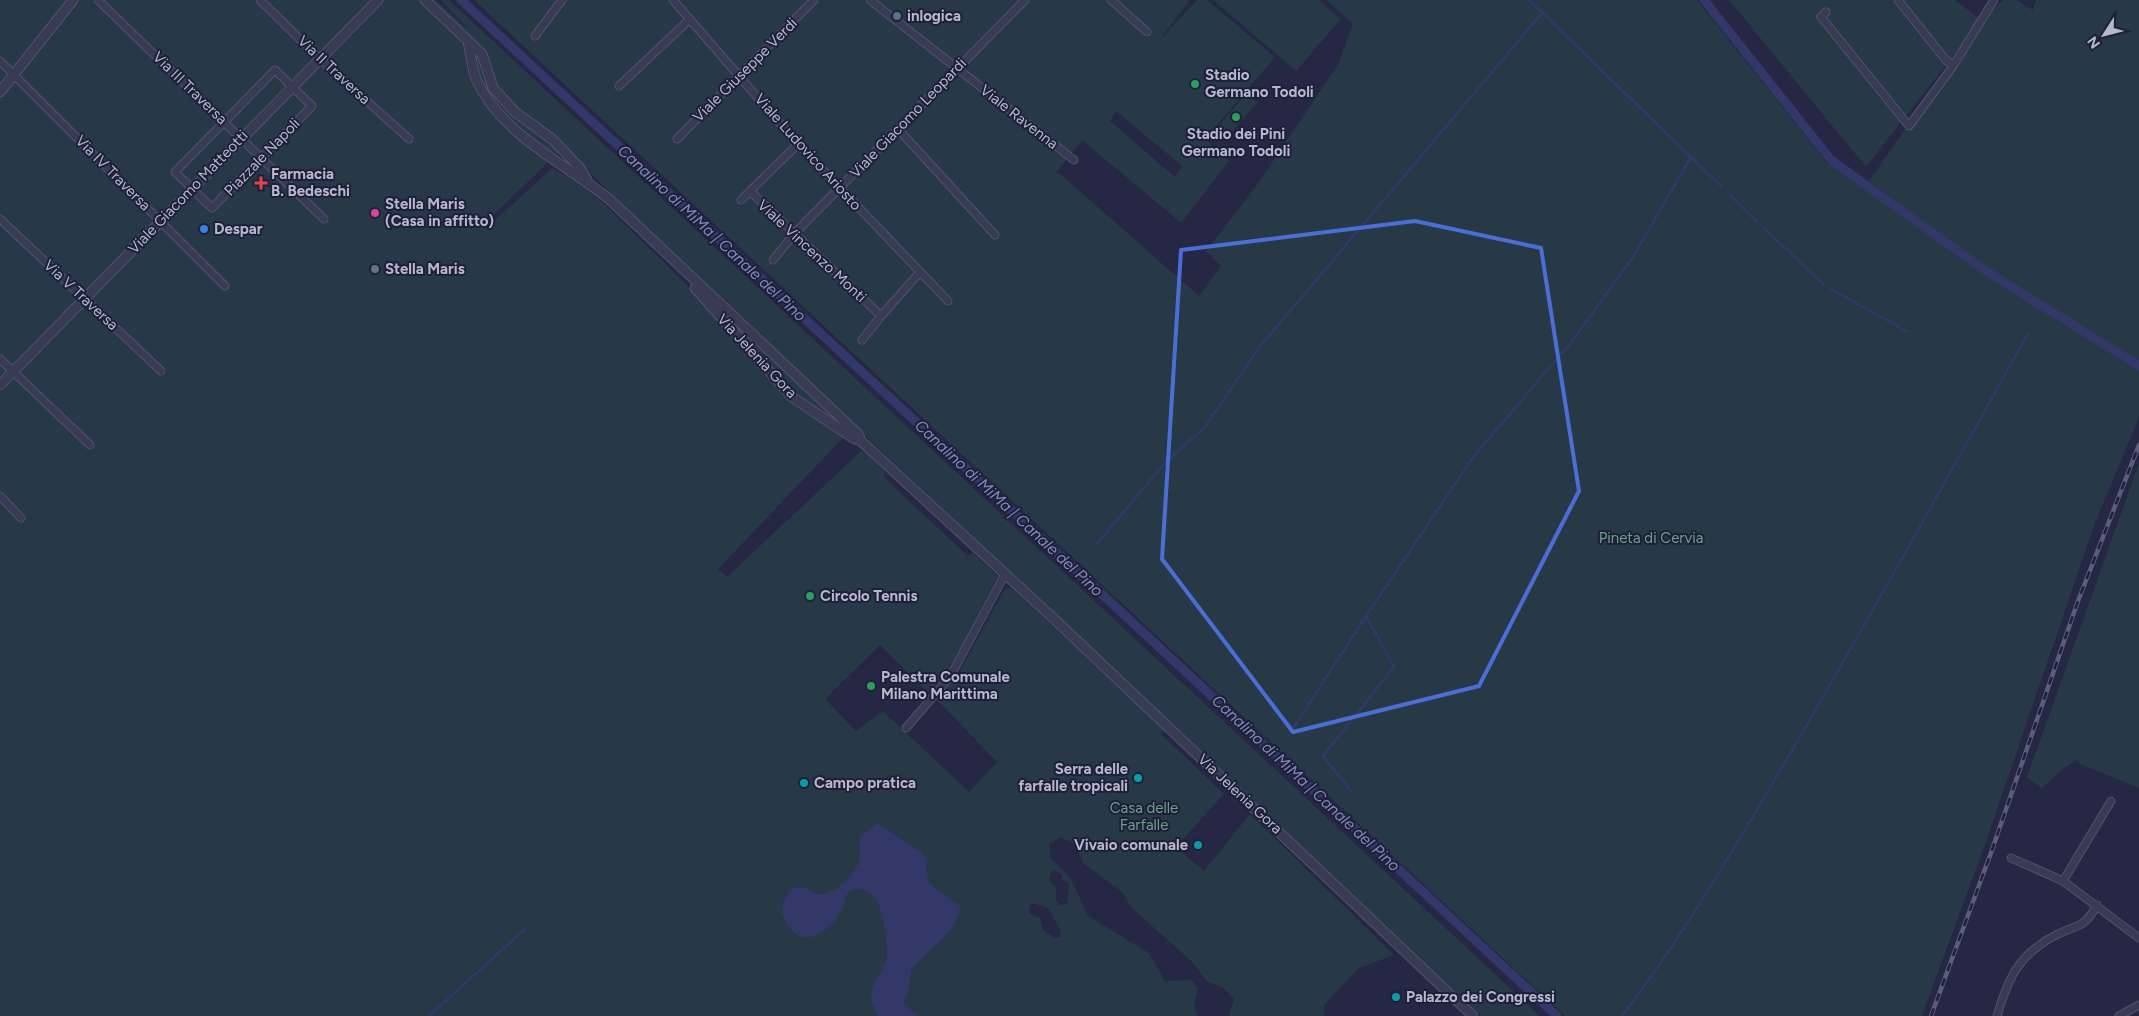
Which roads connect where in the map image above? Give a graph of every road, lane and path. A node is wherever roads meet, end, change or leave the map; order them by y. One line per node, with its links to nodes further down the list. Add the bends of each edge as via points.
1 (73, 0): 23 (street)
2 (98, 0): 28 (street, Via III Traversa)
3 (260, 0): 19 (street, Via II Traversa)
4 (378, 0): 19 (street, Viale Giacomo Matteotti)
5 (425, 0): 18 (street, Via Jelenia Gora)
6 (562, 0): 17 (street)
7 (673, 0): 15 (street, Viale Ludovico Ariosto)
8 (814, 0): 24 (street, Viale Giuseppe Verdi)
9 (870, 0): 22 (street, Viale Ravenna)
10 (1025, 0): 22 (street, Viale Giacomo Leopardi)
11 (1111, 0): 16 (street)
12 (1898, 0): 21 (street)
13 (1994, 0): 21 (street)
14 (1826, 12): 21 (street, via 1821,17 1909,126)
15 (689, 20): 24 (street, Viale Ludovico Ariosto); 25 (street)
16 (1147, 32)
17 (536, 36)
18 (468, 42): 36 (street, Via Jelenia Gora, via 482,54 493,88 515,112 552,139 579,167); 36 (street, Via Jelenia Gora, via 476,78 490,104 542,154)
19 (320, 59): 26 (street, Viale Giacomo Matteotti); 31 (street, Via II Traversa)
20 (0, 61): 23 (street, Via IV Traversa)
21 (1953, 66)
22 (956, 68): 29 (street, Viale Giacomo Leopardi); 35 (street, Viale Ravenna)
23 (14, 75): 27 (street); 43 (street, Via IV Traversa)
24 (739, 75): 32 (street, Viale Giuseppe Verdi); 33 (street, Viale Ludovico Ariosto)
25 (619, 86)
26 (292, 87): 28 (street, Piazzale Napoli, via 275,70); 30 (street, Viale Giacomo Matteotti); 34 (street, Piazzale Napoli, via 312,106)
27 (0, 92)
28 (224, 122): 30 (street, Via III Traversa); 38 (street, Piazzale Napoli, via 175,172)
29 (899, 130): 37 (street, Viale Giacomo Leopardi); 45 (street)
30 (241, 138): 34 (street, Via III Traversa); 38 (street, Viale Giacomo Matteotti)
31 (409, 139)
32 (677, 139)
33 (798, 144): 37 (street, Viale Ludovico Ariosto); 39 (street, Viale Vincenzo Monti)
34 (262, 157): 38 (street, Piazzale Napoli, via 212,208); 42 (street, Via III Traversa)
35 (1074, 160)
36 (589, 183): 46 (street, Via Jelenia Gora)
37 (839, 188): 44 (street, Viale Giacomo Leopardi); 48 (street, Viale Ludovico Ariosto)
38 (192, 189): 43 (street, Viale Giacomo Matteotti)
39 (750, 191): 40 (street); 44 (street, Viale Vincenzo Monti)
40 (741, 200)
41 (0, 218): 50 (street, Via V Traversa)
42 (324, 219)
43 (160, 220): 49 (street, Via IV Traversa); 50 (street, Viale Giacomo Matteotti)
44 (794, 234): 47 (street, Viale Giacomo Leopardi); 52 (street, Viale Vincenzo Monti)
45 (995, 235)
46 (666, 254): 58 (street, Via Jelenia Gora); 58 (street, Via Jelenia Gora, via 792,397 853,438)
47 (774, 260)
48 (920, 272): 51 (street, Viale Ludovico Ariosto); 52 (street)
49 (225, 286)
50 (84, 298): 55 (street, Viale Giacomo Matteotti); 56 (street, Via V Traversa)
51 (948, 301)
52 (881, 316): 53 (street)
53 (862, 340)
54 (0, 359): 55 (street)
55 (13, 372): 57 (street, Viale Giacomo Matteotti); 59 (street)
56 (161, 372)
57 (0, 385)
58 (861, 440): 62 (street, Via Jelenia Gora)
59 (90, 445)
60 (0, 496): 61 (street)
61 (20, 518)
62 (1005, 574): 63 (street, via 950,677); 70 (street, Via Jelenia Gora)
63 (906, 728)
64 (2111, 801): 66 (street)
65 (2010, 858): 66 (street)
66 (2063, 880): 67 (street)
67 (2097, 905): 68 (street); 71 (street, via 2088,921 2033,948 2006,984)
68 (2139, 938)
69 (2139, 1005): 72 (street)
70 (1473, 1016)
71 (1997, 1016)
72 (2119, 1016)

